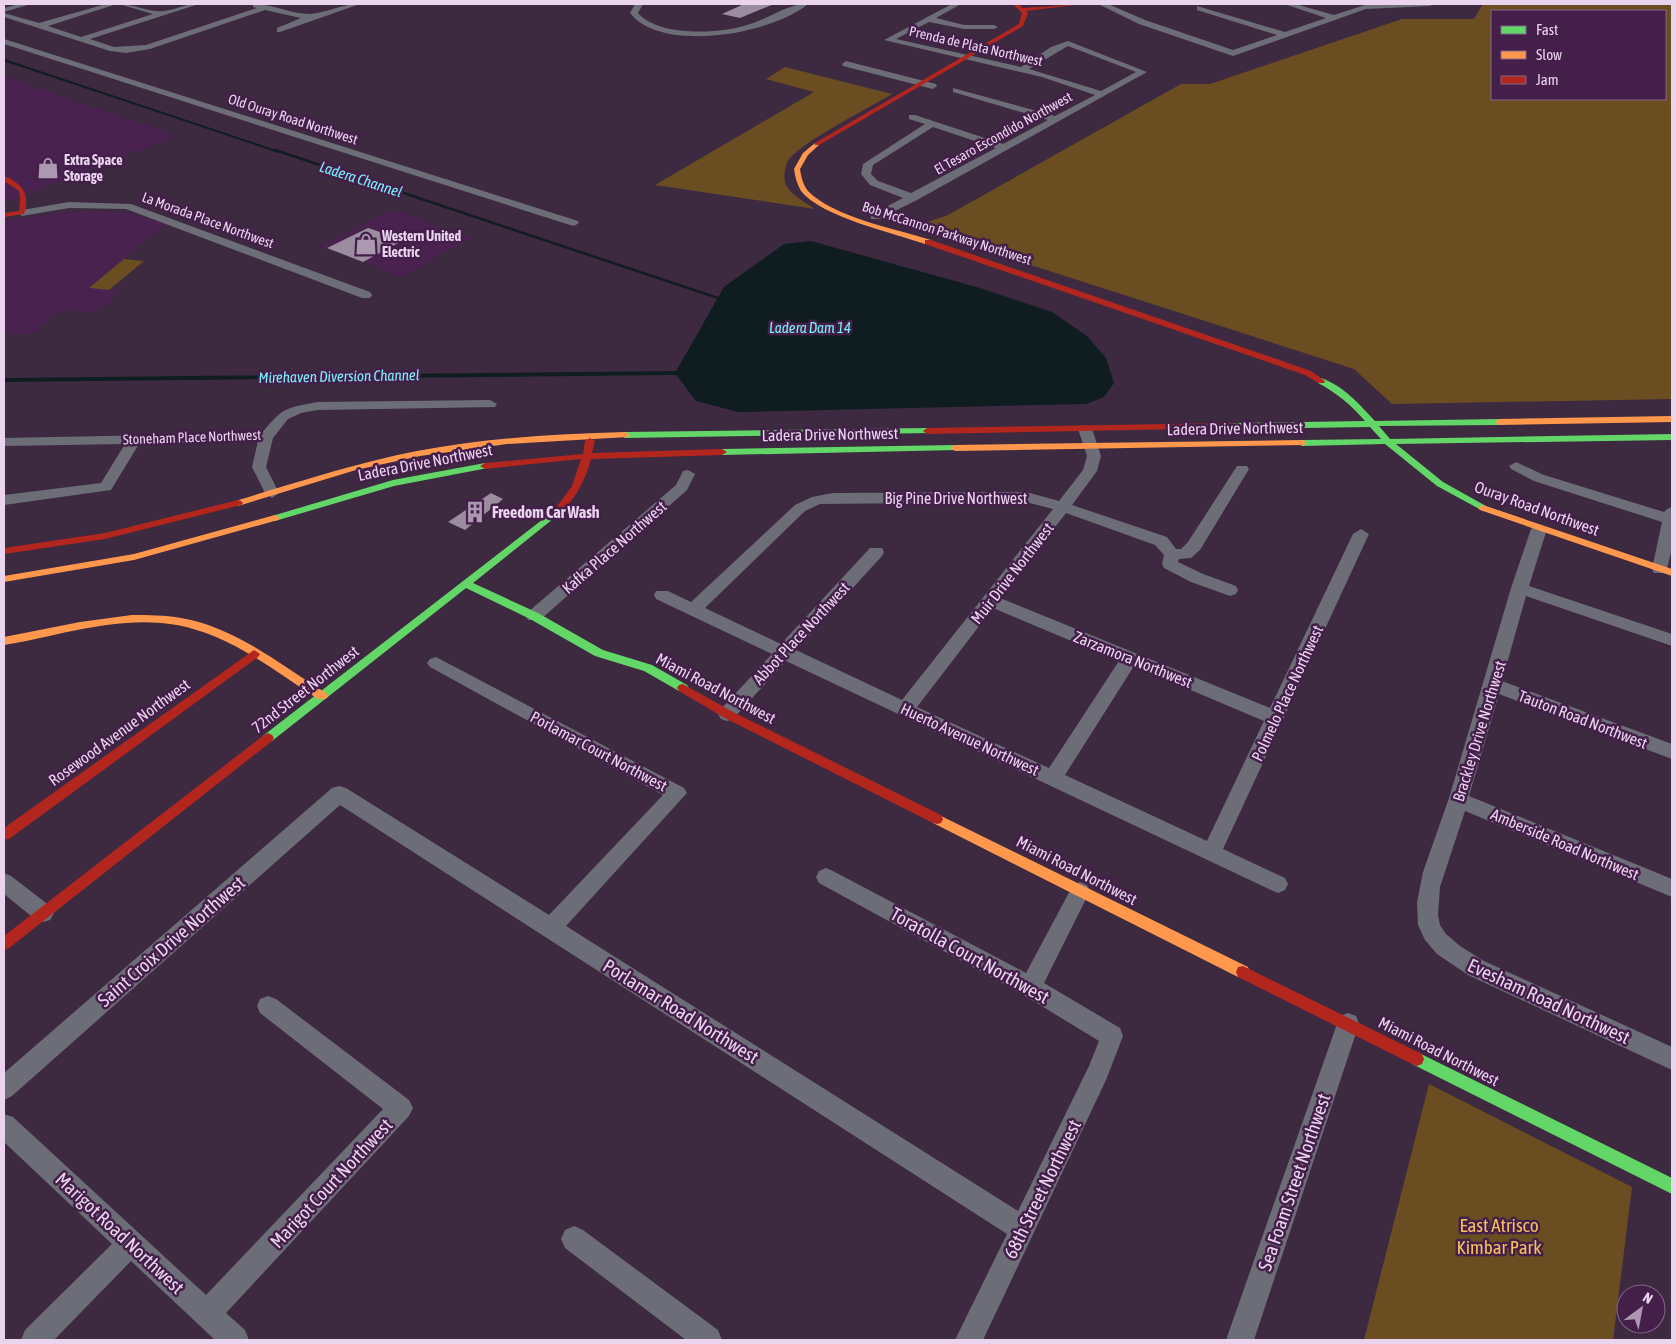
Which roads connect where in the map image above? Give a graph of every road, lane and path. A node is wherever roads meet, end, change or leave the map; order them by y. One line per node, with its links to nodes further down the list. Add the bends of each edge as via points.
1 (27, 4): 18 (street)
2 (113, 4): 24 (street)
3 (123, 4): 19 (street)
4 (195, 4): 19 (street)
5 (252, 4): 15 (street)
6 (356, 4): 21 (street)
7 (639, 4): 8 (street, via 634,10 637,18 659,29 697,33 738,30)
8 (804, 4)
9 (957, 4): 23 (street, Prenda de Plata Northwest)
10 (1080, 4): 16 (street)
11 (1102, 4): 27 (street, via 1142,22 1233,53)
12 (1288, 4): 22 (street)
13 (1430, 4): 14 (street)
14 (1378, 5): 22 (street)
15 (266, 7): 21 (street, via 298,16); 28 (street, via 131,50)
16 (1024, 7): 30 (street, Bob McCannon Parkway Northwest, via 1021,25)
17 (1200, 8): 27 (street)
18 (4, 10)
19 (162, 14): 28 (street)
20 (4, 15): 24 (street)
21 (314, 16): 26 (street)
22 (1335, 18): 27 (street)
23 (928, 19): 25 (street, via 964,27); 30 (street, Prenda de Plata Northwest, via 888,40)
24 (39, 26): 28 (street)
25 (994, 27)
26 (280, 30)
27 (1286, 35)
28 (82, 39)
29 (4, 41): 45 (street, Old Ouray Road Northwest)
30 (972, 59): 32 (street, Prenda de Plata Northwest); 33 (street, Bob McCannon Parkway Northwest)
31 (846, 64): 33 (street)
32 (1022, 70): 35 (street, Prenda de Plata Northwest); 35 (street, El Tesaro Escondido Northwest, via 1068,43 1143,72)
33 (927, 84): 44 (street, Bob McCannon Parkway Northwest, via 813,160 810,172 818,191 845,207); 50 (street, Bob McCannon Parkway Northwest, via 805,154 797,169 800,184 806,192 838,212 1302,370 1341,392)
34 (956, 90): 37 (street)
35 (1102, 94): 37 (street, El Tesaro Escondido Northwest)
36 (912, 117): 38 (street)
37 (1055, 119): 39 (street, El Tesaro Escondido Northwest)
38 (932, 124): 39 (street); 41 (street, via 868,164 866,174 874,183)
39 (1003, 147): 41 (street, El Tesaro Escondido Northwest)
40 (4, 178): 42 (street, via 24,191)
41 (913, 198): 44 (street, El Tesaro Escondido Northwest)
42 (22, 212): 43 (street, La Morada Place Northwest); 46 (street, La Morada Place Northwest, via 69,205 127,206)
43 (4, 215)
44 (875, 217): 49 (street, Bob McCannon Parkway Northwest, via 1291,358 1346,387)
45 (574, 223)
46 (366, 295)
47 (490, 404): 53 (street, Stoneham Place Northwest, via 318,406 283,416)
48 (1672, 419): 49 (street, Ladera Drive Northwest)
49 (1386, 423): 50 (street, Ladera Drive Northwest); 59 (street, Ouray Road Northwest)
50 (1373, 424): 51 (street, Ladera Drive Northwest); 57 (street)
51 (1085, 429): 52 (street, Ladera Drive Northwest); 58 (street, Muir Drive Northwest)
52 (590, 436): 60 (street, 72nd Street Northwest); 64 (street, Ladera Drive Northwest, via 497,442 420,454 356,468)
53 (266, 437): 55 (street, Stoneham Place Northwest); 64 (street, via 259,467)
54 (1672, 437): 59 (street, Ladera Drive Northwest)
55 (134, 440): 56 (street, Stoneham Place Northwest); 65 (street, via 106,487)
56 (4, 442)
57 (1388, 442): 58 (street, Ladera Drive Northwest); 59 (street, Ladera Drive Northwest)
58 (1091, 446): 60 (street, Ladera Drive Northwest); 66 (street, Muir Drive Northwest, via 1094,456 1090,472)
59 (1402, 447): 68 (street, Ouray Road Northwest, via 1422,470 1464,499)
60 (588, 456): 74 (street, Ladera Drive Northwest, via 517,461 437,473 347,495 164,550); 75 (street, 72nd Street Northwest, via 585,474 576,493 561,509)
61 (1516, 466): 67 (street, via 1539,478)
62 (1242, 469): 72 (street, via 1194,546 1185,554)
63 (688, 474): 81 (street, Kafka Place Northwest, via 682,487)
64 (272, 493): 70 (street, Ladera Drive Northwest, via 146,528)
65 (4, 500)
66 (1064, 507): 72 (street, Big Pine Drive Northwest, via 1161,541); 79 (street, Muir Drive Northwest); 80 (street, Big Pine Drive Northwest, via 1042,500 1010,497 817,500 791,515)
67 (1671, 516): 73 (street)
68 (1539, 529): 73 (street, Ouray Road Northwest); 76 (street, Brackley Drive Northwest)
69 (1361, 534): 92 (street, Polmelo Place Northwest)
70 (4, 551)
71 (876, 552): 84 (street, Abbot Place Northwest)
72 (1172, 554): 77 (street, Big Pine Drive Northwest, via 1170,564)
73 (1666, 571)
74 (4, 579)
75 (467, 584): 81 (street, Miami Road Northwest); 89 (street, 72nd Street Northwest)
76 (1519, 588): 83 (street); 88 (street, Brackley Drive Northwest)
77 (1230, 590)
78 (662, 595): 80 (street, Huerto Avenue Northwest)
79 (991, 600): 86 (street, Zarzamora Northwest); 90 (street, Muir Drive Northwest)
80 (694, 609): 84 (street, Huerto Avenue Northwest)
81 (534, 616): 91 (street, Miami Road Northwest, via 599,653 648,668)
82 (4, 640): 85 (street, via 135,618 166,619 190,623)
83 (1672, 640)
84 (784, 651): 90 (street, Huerto Avenue Northwest); 91 (street, Abbot Place Northwest)
85 (254, 654): 89 (street); 97 (street, Rosewood Avenue Northwest)
86 (1130, 658): 92 (street, Zarzamora Northwest); 94 (street)
87 (436, 663): 105 (street, Porlamar Court Northwest, via 677,793)
88 (1493, 685): 93 (street, Tauton Road Northwest); 96 (street, Brackley Drive Northwest)
89 (322, 696): 104 (street, 72nd Street Northwest)
90 (906, 708): 94 (street, Huerto Avenue Northwest)
91 (727, 714): 103 (street, Miami Road Northwest)
92 (1276, 718): 98 (street, Polmelo Place Northwest)
93 (1672, 752)
94 (1053, 778): 98 (street, Huerto Avenue Northwest)
95 (339, 794): 105 (street, Porlamar Road Northwest); 113 (street, Saint Croix Drive Northwest)
96 (1458, 800): 102 (street, Amberside Road Northwest); 106 (street, Brackley Drive Northwest, via 1430,886 1427,916)
97 (4, 835)
98 (1212, 852): 101 (street, Huerto Avenue Northwest)
99 (826, 877): 108 (street, Toratolla Court Northwest)
100 (4, 882): 104 (street)
101 (1278, 884)
102 (1672, 888)
103 (1080, 891): 108 (street); 110 (street, Miami Road Northwest)
104 (43, 913): 107 (street, 72nd Street Northwest)
105 (550, 929): 116 (street, Porlamar Road Northwest)
106 (1433, 933): 112 (street, Evesham Road Northwest, via 1446,949 1476,968)
107 (4, 944)
108 (1030, 987): 111 (street, Toratolla Court Northwest)
109 (268, 1006): 119 (street, Marigot Court Northwest, via 401,1108)
110 (1348, 1024): 115 (street, Miami Road Northwest); 124 (street, Sea Foam Street Northwest)
111 (1112, 1036): 116 (street, 68th Street Northwest, via 1098,1072)
112 (1672, 1059)
113 (4, 1088)
114 (4, 1126): 118 (street, Marigot Road Northwest)
115 (1672, 1186)
116 (1022, 1229): 123 (street, 68th Street Northwest)
117 (574, 1240): 122 (street)
118 (130, 1244): 119 (street, Marigot Road Northwest); 120 (street)
119 (207, 1314): 121 (street, Marigot Road Northwest)
120 (35, 1340)
121 (235, 1340)
122 (708, 1340)
123 (969, 1340)
124 (1240, 1340)

